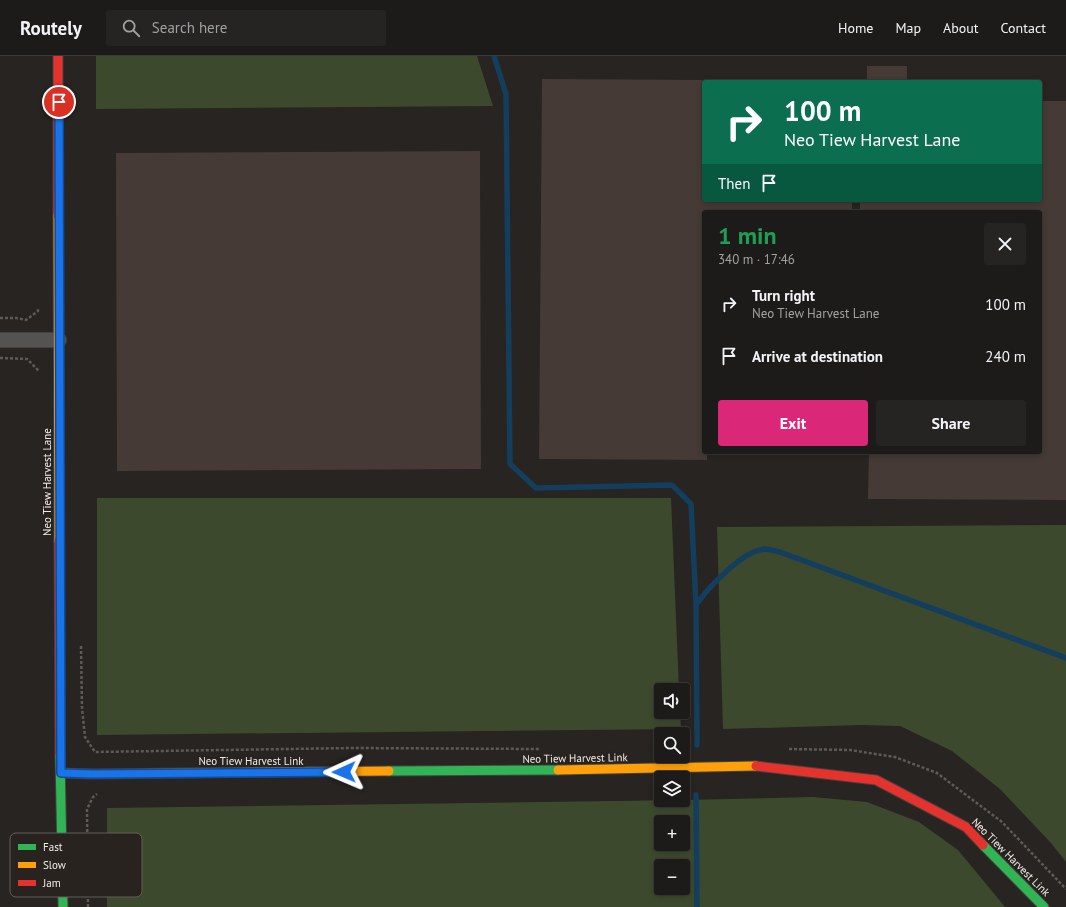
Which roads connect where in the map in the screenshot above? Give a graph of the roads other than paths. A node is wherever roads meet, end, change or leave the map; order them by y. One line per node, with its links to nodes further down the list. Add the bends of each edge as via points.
1 (58, 56): 3 (street, Neo Tiew Harvest Lane)
2 (0, 340): 3 (street)
3 (59, 340): 4 (street, Neo Tiew Harvest Lane)
4 (61, 773): 5 (street, Neo Tiew Harvest Lane); 8 (street, Neo Tiew Harvest Link, via 563,770 758,766 876,780 966,827)
5 (62, 833)
6 (63, 897): 7 (street, Neo Tiew Harvest Lane)
7 (63, 907)
8 (1044, 907)

